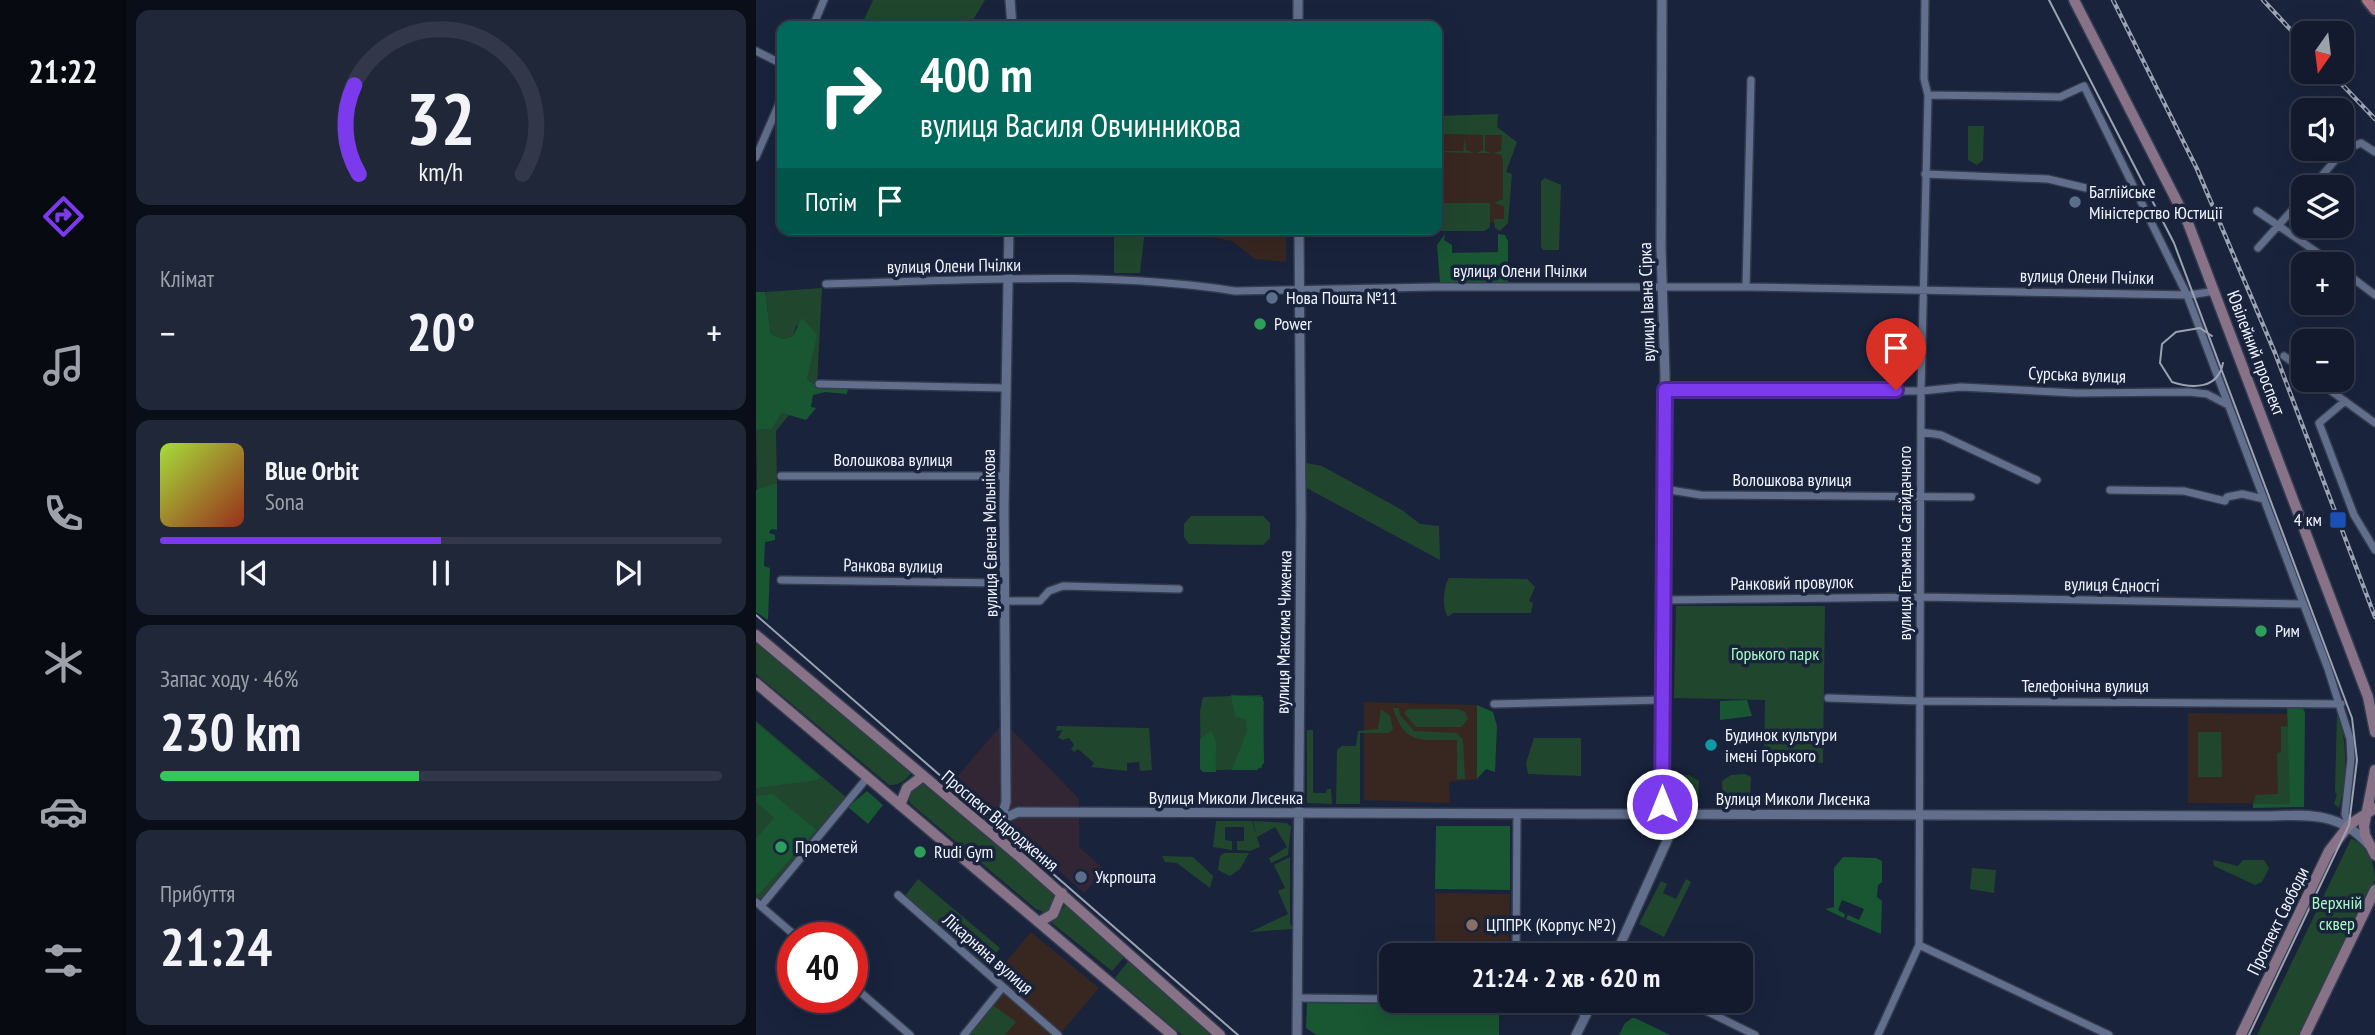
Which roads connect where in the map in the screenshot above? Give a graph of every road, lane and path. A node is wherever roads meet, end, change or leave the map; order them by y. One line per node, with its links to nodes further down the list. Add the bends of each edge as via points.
1 (824, 0): 9 (street)
2 (1010, 0): 10 (street)
3 (1298, 0): 11 (street)
4 (1662, 0): 32 (street, вулиця Івана Сірка)
5 (1925, 0): 15 (street, вулиця Гетьмана Сагайдачного)
6 (2074, 0): 36 (main road, Ювілейний проспект, via 2188,223)
7 (2367, 0): 8 (main road)
8 (2375, 10)
9 (815, 21)
10 (1012, 21)
11 (1298, 21)
12 (756, 51): 13 (street)
13 (777, 62)
14 (1751, 80): 33 (street)
15 (1928, 95): 19 (street, вулиця Гетьмана Сагайдачного); 37 (street, via 2060,97 2084,86)
16 (777, 109): 18 (street)
17 (2375, 152): 20 (street, via 2361,143 2344,150)
18 (756, 157)
19 (1925, 174): 21 (street, via 2048,179); 34 (street, вулиця Гетьмана Сагайдачного)
20 (2322, 175)
21 (2086, 188)
22 (2257, 211): 24 (street)
23 (2291, 212): 24 (street)
24 (2280, 225): 27 (street); 28 (street)
25 (1009, 235): 30 (street, вулиця Євгена Мельнікова)
26 (1299, 235): 35 (street, вулиця Максима Чиженка)
27 (2258, 248)
28 (2317, 252)
29 (2354, 279): 38 (street)
30 (1008, 281): 31 (street, вулиця Олени Пчілки); 35 (street, вулиця Олени Пчілки); 42 (street, вулиця Євгена Мельнікова)
31 (826, 284)
32 (1662, 287): 33 (street, вулиця Олени Пчілки); 35 (street, вулиця Олени Пчілки); 43 (street, вулиця Івана Сірка)
33 (1746, 287): 34 (street, вулиця Олени Пчілки)
34 (1922, 289): 37 (street, вулиця Олени Пчілки); 44 (street, вулиця Гетьмана Сагайдачного)
35 (1300, 290): 82 (street, вулиця Максима Чиженка)
36 (2215, 291): 37 (street, вулиця Олени Пчілки); 73 (main road, Ювілейний проспект, via 2365,687)
37 (2187, 295): 47 (street)
38 (2375, 295)
39 (2284, 356): 40 (street)
40 (2291, 361)
41 (819, 384): 42 (street)
42 (1005, 388): 51 (street, вулиця Євгена Мельнікова)
43 (1665, 390): 44 (street, Сурська вулиця); 53 (street, вулиця Івана Сірка)
44 (1921, 391): 47 (street, Сурська вулиця, via 1961,387 2189,392 2207,394); 49 (street, вулиця Гетьмана Сагайдачного)
45 (2333, 392): 46 (street)
46 (2345, 401): 48 (street); 58 (street, via 2319,423 2354,515)
47 (2229, 405): 57 (street)
48 (2375, 423)
49 (1921, 432): 52 (street, via 1941,435); 55 (street, вулиця Гетьмана Сагайдачного)
50 (781, 476): 51 (street, Волошкова вулиця)
51 (1004, 476): 60 (street, вулиця Євгена Мельнікова)
52 (2037, 480)
53 (1664, 489): 55 (street, Волошкова вулиця, via 1701,495); 63 (street, вулиця Івана Сірка)
54 (2110, 490): 57 (street, via 2184,491 2225,501 2242,494)
55 (1921, 497): 56 (street, Волошкова вулиця); 62 (street, вулиця Гетьмана Сагайдачного)
56 (1971, 497)
57 (2264, 499): 65 (street)
58 (2375, 550)
59 (781, 580): 60 (street, Ранкова вулиця)
60 (1004, 583): 64 (street, вулиця Євгена Мельнікова)
61 (1179, 590): 64 (street, via 1063,586 1040,601)
62 (1921, 597): 63 (street, Ранковий провулок); 65 (street, вулиця Єдності); 70 (street, вулиця Гетьмана Сагайдачного)
63 (1663, 600): 69 (street, вулиця Івана Сірка)
64 (1007, 601): 77 (street, вулиця Євгена Мельнікова)
65 (2303, 604): 72 (street)
66 (756, 635): 75 (main road, Проспект Відродження)
67 (756, 683): 76 (main road)
68 (1828, 698): 70 (street, Телефонічна вулиця)
69 (1662, 700): 71 (street); 83 (street, вулиця Івана Сірка)
70 (1920, 701): 72 (street, Телефонічна вулиця); 85 (street, вулиця Гетьмана Сагайдачного)
71 (1494, 704)
72 (2341, 704): 87 (street, via 2351,749 2345,814)
73 (2375, 732)
74 (2375, 770): 86 (main road)
75 (923, 776): 78 (main road, via 906,788); 89 (main road, Проспект Відродження)
76 (867, 778): 78 (main road); 94 (street)
77 (1006, 802): 80 (street); 89 (street, вулиця Євгена Мельнікова, via 1004,815)
78 (900, 805): 96 (main road)
79 (2375, 809): 86 (main road); 90 (main road, via 2367,833)
80 (1018, 812): 82 (street, Вулиця Миколи Лисенка); 89 (street)
81 (1517, 813): 82 (street, Вулиця Миколи Лисенка); 83 (street, Вулиця Миколи Лисенка); 97 (street)
82 (1297, 814): 101 (street, вулиця Максима Чиженка)
83 (1661, 814): 84 (street, Вулиця Миколи Лисенка); 88 (street)
84 (1690, 814): 85 (street, Вулиця Миколи Лисенка); 88 (street)
85 (1919, 816): 87 (street, Вулиця Миколи Лисенка, via 2331,817); 99 (street, вулиця Гетьмана Сагайдачного)
86 (2365, 816): 87 (main road); 90 (main road, via 2365,835)
87 (2349, 825): 90 (street); 118 (main road, Проспект Свободи, via 2329,851)
88 (1671, 832): 98 (street)
89 (992, 833): 92 (main road, Проспект Відродження)
90 (2372, 851)
91 (2375, 890): 119 (main road)
92 (1062, 893): 96 (main road, via 1053,914); 112 (main road, Проспект Відродження)
93 (898, 895): 100 (street, Лікарняна вулиця)
94 (759, 904): 95 (street)
95 (779, 922)
96 (1040, 922): 111 (main road)
97 (1516, 943)
98 (1621, 943)
99 (1919, 945): 116 (street, вулиця Гетьмана Сагайдачного); 117 (street)
100 (1002, 988): 109 (street); 110 (street, Лікарняна вулиця)
101 (1297, 998): 103 (street); 113 (street, вулиця Максима Чиженка)
102 (868, 999): 108 (street)
103 (1379, 999)
104 (1582, 1013): 107 (street)
105 (1587, 1013): 107 (street)
106 (1710, 1013): 115 (street)
107 (1583, 1021): 114 (street)
108 (910, 1035)
109 (964, 1035)
110 (1058, 1035)
111 (1172, 1035)
112 (1220, 1035)
113 (1297, 1035)
114 (1576, 1035)
115 (1755, 1035)
116 (1878, 1035)
117 (2109, 1035)
118 (2241, 1035)
119 (2305, 1035)

